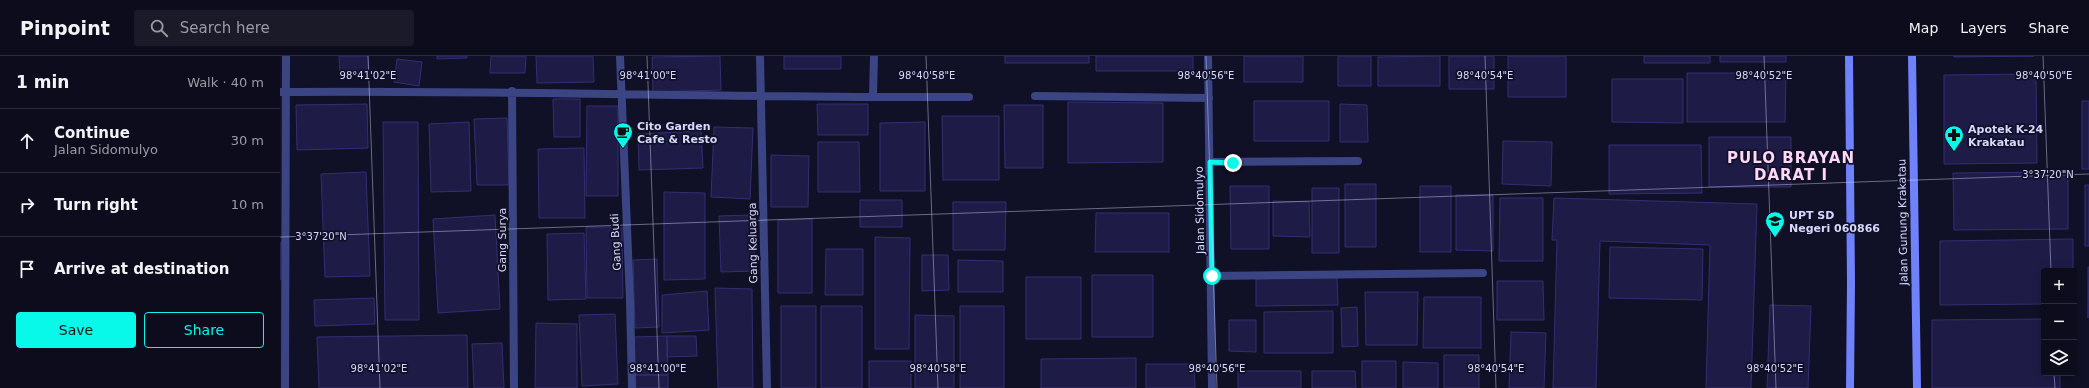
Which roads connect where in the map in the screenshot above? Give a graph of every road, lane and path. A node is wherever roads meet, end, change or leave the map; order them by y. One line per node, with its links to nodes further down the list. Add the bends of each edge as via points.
1 (286, 56): 9 (street)
2 (620, 56): 10 (street, Gang Budi)
3 (760, 56): 12 (street, Gang Keluarga)
4 (874, 56): 13 (street)
5 (1208, 56): 15 (street, Jalan Sidomulyo)
6 (1850, 56): 25 (main road)
7 (1912, 56): 26 (main road, Jalan Gunung Krakatau)
8 (512, 91): 9 (street); 10 (street); 21 (street, Gang Surya)
9 (283, 92): 20 (street)
10 (621, 95): 12 (street); 22 (street, Gang Budi)
11 (1035, 96): 15 (street)
12 (760, 97): 13 (street); 23 (street, Gang Keluarga)
13 (874, 97): 14 (street)
14 (970, 97)
15 (1209, 98): 17 (street, Jalan Sidomulyo)
16 (1358, 161): 17 (street)
17 (1210, 162): 19 (street, Jalan Sidomulyo)
18 (1483, 273): 19 (street)
19 (1212, 276): 24 (street, Jalan Sidomulyo)
20 (285, 388)
21 (514, 388)
22 (632, 388)
23 (767, 388)
24 (1212, 388)
25 (1850, 388)
26 (1917, 388)

